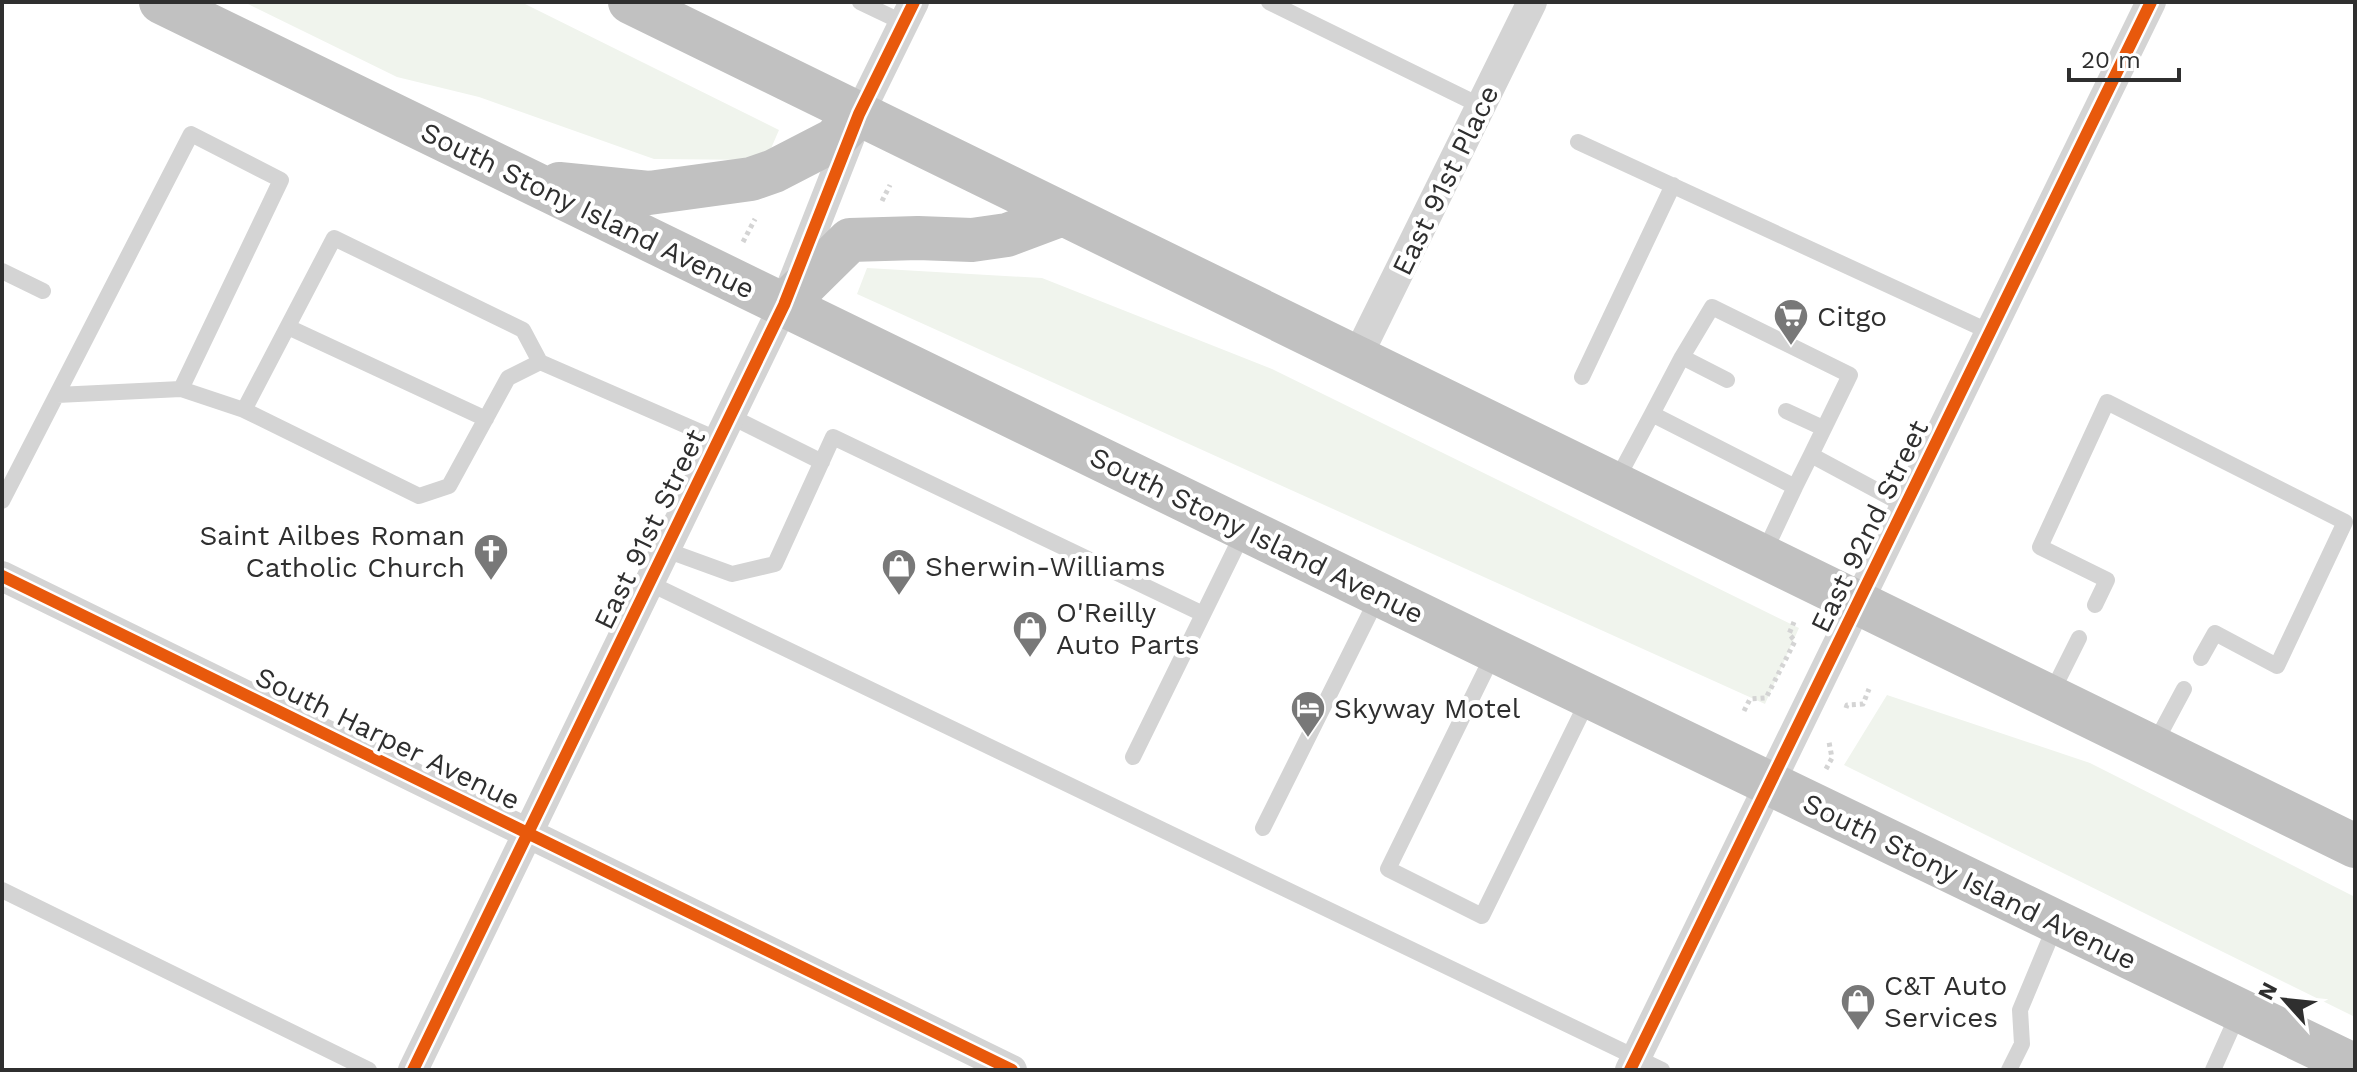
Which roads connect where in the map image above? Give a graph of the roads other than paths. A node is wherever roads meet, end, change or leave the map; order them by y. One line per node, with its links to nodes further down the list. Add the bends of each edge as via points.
1 (161, 2): 11 (highway, South Stony Island Avenue)
2 (860, 2): 7 (lane)
3 (1269, 2): 8 (lane)
4 (1532, 2): 8 (street, East 91st Place)
5 (2151, 2): 18 (street, East 92nd Street)
6 (656, 8): 9 (highway)
7 (909, 12): 9 (street, East 91st Street)
8 (1481, 106): 19 (street, East 91st Place)
9 (859, 114): 11 (highway, via 834,140 751,179 649,193); 13 (highway); 16 (street, East 91st Street)
10 (1578, 142): 12 (lane)
11 (533, 182): 16 (highway, South Stony Island Avenue)
12 (1673, 185): 18 (lane); 22 (lane)
13 (1063, 214): 16 (highway, via 1007,235 972,240 850,240); 19 (highway)
14 (2, 271): 15 (lane)
15 (43, 291)
16 (784, 305): 30 (street, East 91st Street); 38 (highway, South Stony Island Avenue)
17 (288, 327): 21 (lane, via 334,238 523,330); 26 (lane); 29 (lane)
18 (1990, 332): 37 (street, East 92nd Street)
19 (1357, 357): 34 (highway)
20 (1682, 357): 23 (lane); 28 (lane); 31 (lane, via 1712,307 1850,375)
21 (540, 362): 29 (lane, via 508,378); 30 (lane)
22 (1582, 377)
23 (1727, 380)
24 (181, 389): 25 (lane); 25 (lane, via 281,180 191,134); 26 (lane)
25 (57, 395): 36 (lane)
26 (244, 410): 29 (lane, via 419,496 449,486)
27 (1786, 411): 31 (lane)
28 (1652, 414): 34 (lane); 35 (lane)
29 (486, 419)
30 (724, 428): 33 (lane); 39 (street, East 91st Street)
31 (1823, 428): 32 (lane)
32 (1811, 455): 35 (lane); 37 (lane)
33 (822, 462): 39 (lane, via 775,564 732,574); 46 (lane, via 833,437)
34 (1615, 484): 40 (highway)
35 (1795, 487): 40 (lane)
36 (2, 501)
37 (1906, 506): 44 (street, East 92nd Street)
38 (1245, 529): 43 (highway, South Stony Island Avenue); 46 (lane)
39 (666, 550): 42 (street, East 91st Street)
40 (1762, 556): 44 (highway)
41 (2, 576): 57 (street, South Harper Avenue)
42 (649, 583): 57 (street, East 91st Street); 62 (lane)
43 (1379, 595): 48 (highway, South Stony Island Avenue); 56 (lane)
44 (1858, 603): 51 (highway); 55 (street, East 92nd Street)
45 (2095, 605): 49 (lane, via 2107,580 2040,547 2107,402 2345,522 2277,666 2215,633)
46 (1203, 614): 54 (lane)
47 (2079, 638): 51 (lane)
48 (1495, 651): 52 (highway, South Stony Island Avenue); 52 (lane, via 1388,869 1482,916)
49 (2201, 658)
50 (2184, 689): 53 (lane)
51 (2050, 696): 53 (highway)
52 (1589, 697): 55 (highway, South Stony Island Avenue)
53 (2153, 747): 58 (highway)
54 (1133, 757)
55 (1770, 784): 60 (highway, South Stony Island Avenue); 62 (street, East 92nd Street)
56 (1263, 828)
57 (528, 833): 65 (street, East 91st Street); 66 (street, South Harper Avenue)
58 (2355, 846)
59 (2, 890): 64 (lane)
60 (2057, 923): 61 (highway, South Stony Island Avenue); 67 (lane, via 2020,1010 2022,1044)
61 (2240, 1011): 63 (highway, South Stony Island Avenue); 68 (lane)
62 (1643, 1066)
63 (2355, 1066)
64 (369, 1070)
65 (413, 1070)
66 (1012, 1070)
67 (2009, 1070)
68 (2213, 1070)

